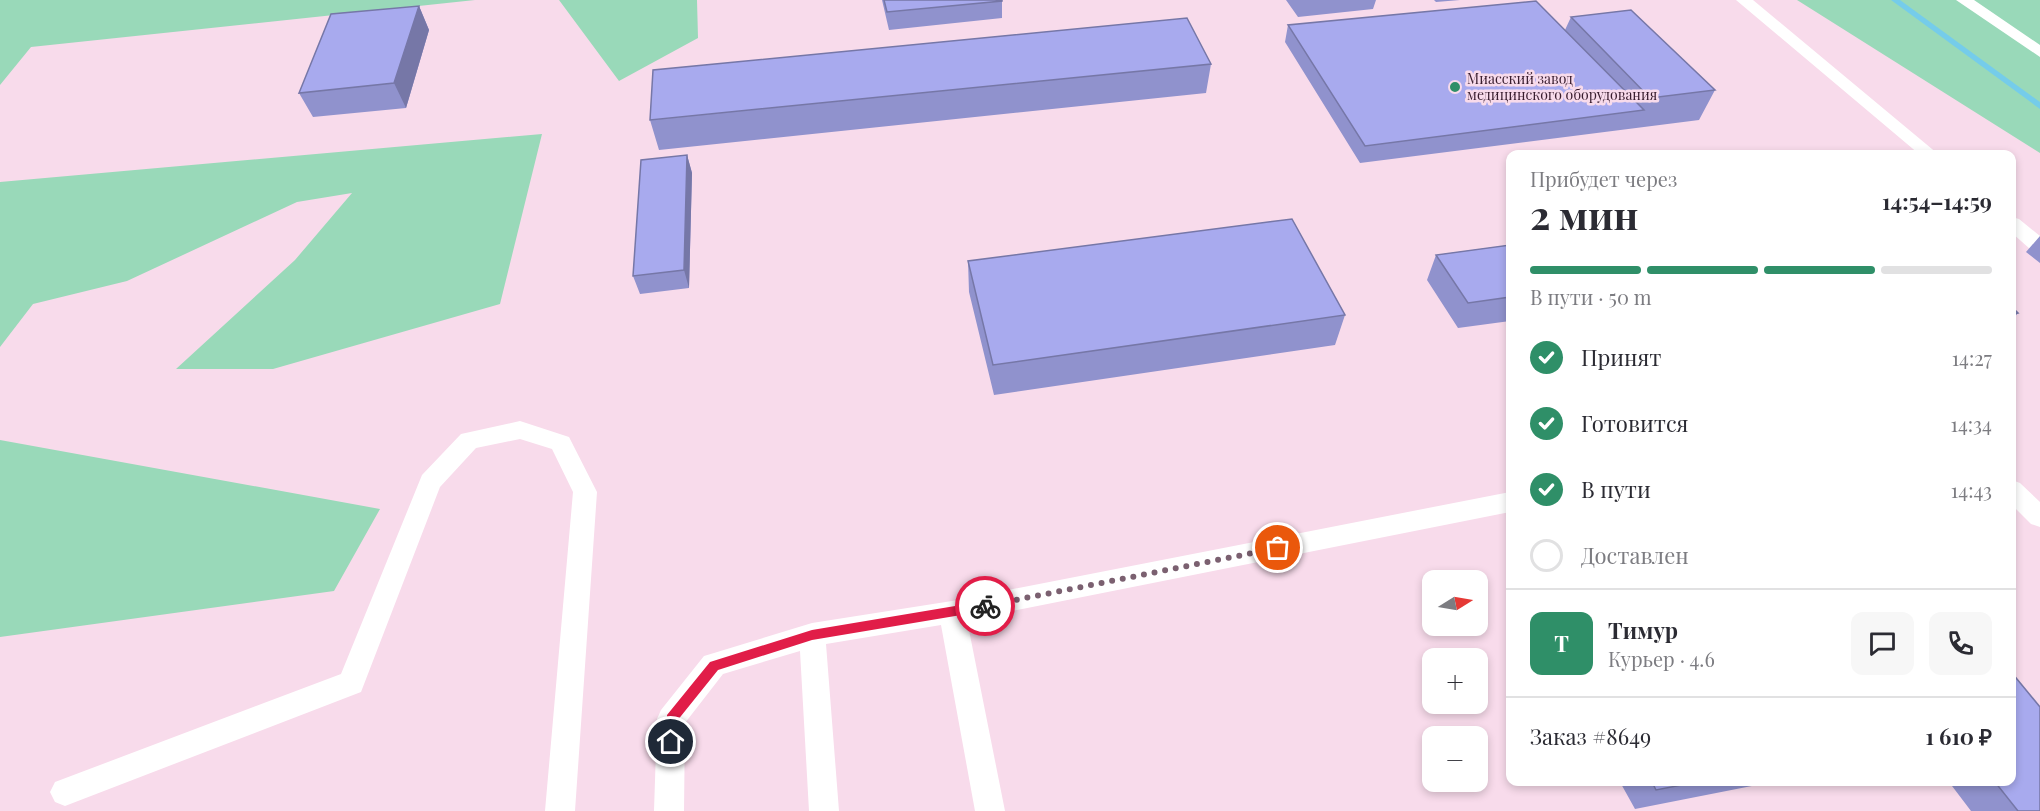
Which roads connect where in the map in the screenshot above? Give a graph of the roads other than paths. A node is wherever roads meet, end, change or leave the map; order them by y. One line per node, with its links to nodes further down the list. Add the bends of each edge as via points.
1 (1744, 0): 4 (lane)
2 (1964, 0): 3 (lane)
3 (2040, 52)
4 (1924, 150)
5 (2016, 226): 7 (lane)
6 (2016, 239): 7 (lane)
7 (2038, 244)
8 (2016, 494): 10 (lane)
9 (1506, 503): 11 (lane)
10 (2040, 517)
11 (952, 612): 12 (lane); 17 (lane)
12 (812, 635): 15 (lane, via 714,666 707,674 671,719); 16 (lane)
13 (65, 792): 14 (lane, via 351,683 430,482 469,440 520,430 561,443 585,492)
14 (560, 811)
15 (669, 811)
16 (824, 811)
17 (990, 811)

